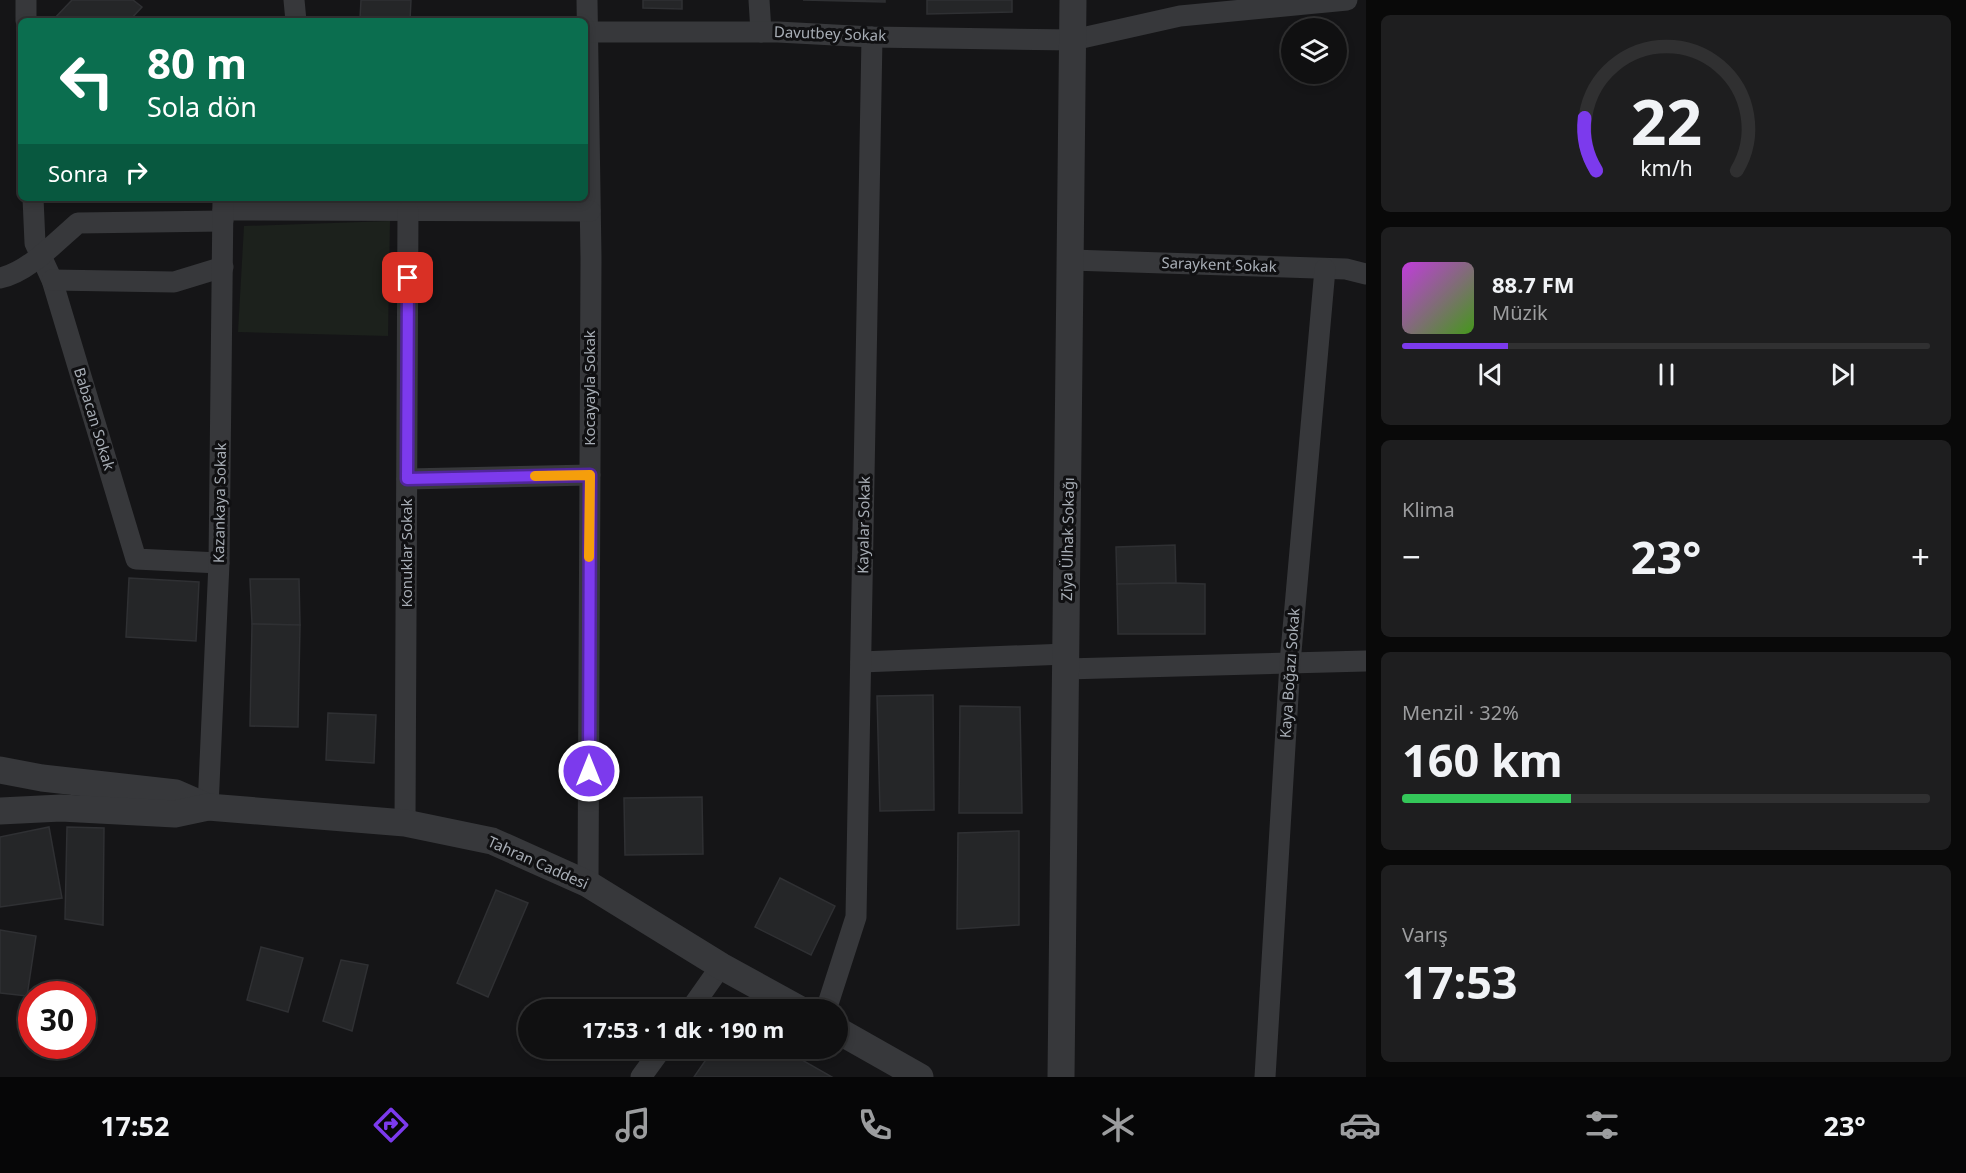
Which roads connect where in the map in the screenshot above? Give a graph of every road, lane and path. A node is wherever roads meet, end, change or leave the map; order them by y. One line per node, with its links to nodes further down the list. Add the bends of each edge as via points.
1 (26, 0): 7 (street)
2 (294, 0): 8 (street)
3 (587, 0): 9 (street, Kocayayla Sokak)
4 (759, 0): 11 (street)
5 (1073, 0): 13 (street, Ziya Ülhak Sokağı)
6 (1347, 0): 13 (street, Davutbey Sokak, via 1179,16)
7 (26, 18)
8 (296, 18)
9 (588, 18)
10 (588, 32): 11 (street, Davutbey Sokak)
11 (761, 32): 12 (street, Davutbey Sokak)
12 (872, 37): 13 (street, Davutbey Sokak); 30 (street, Kayalar Sokak)
13 (1073, 40): 20 (street, Ziya Ülhak Sokağı)
14 (588, 134): 18 (street, Kocayayla Sokak)
15 (33, 201): 19 (street, Babacan Sokak, via 35,243)
16 (223, 210): 17 (street); 19 (street, via 78,223); 21 (street, Kazankaya Sokak)
17 (408, 211): 18 (street); 27 (street, Konuklar Sokak)
18 (590, 211): 26 (street, Kocayayla Sokak)
19 (41, 255): 24 (street, via 12,276); 25 (street, Babacan Sokak)
20 (1071, 260): 22 (street, Saraykent Sokak); 31 (street, Ziya Ülhak Sokağı)
21 (223, 267): 25 (street, via 174,282); 28 (street, Kazankaya Sokak)
22 (1325, 269): 23 (street, Saraykent Sokak); 32 (street, Kaya Boğazı Sokak)
23 (1366, 274)
24 (0, 278)
25 (52, 280): 28 (street, Babacan Sokak, via 136,560)
26 (590, 475): 27 (street); 37 (street, Kocayayla Sokak)
27 (407, 479): 36 (street, Konuklar Sokak)
28 (219, 563): 34 (street, Kazankaya Sokak)
29 (1366, 661): 32 (street)
30 (861, 662): 31 (street); 41 (street, Kayalar Sokak, via 856,917)
31 (1066, 662): 32 (street); 46 (street, Ziya Ülhak Sokağı)
32 (1290, 663): 47 (street, Kaya Boğazı Sokak)
33 (0, 770): 34 (street, Tahran Caddesi, via 176,793)
34 (208, 807): 35 (street, Tahran Caddesi, via 175,814 61,808); 36 (street, Tahran Caddesi)
35 (0, 811)
36 (405, 823): 37 (street, Tahran Caddesi, via 492,841)
37 (588, 885): 38 (street, Tahran Caddesi)
38 (721, 966): 39 (street); 40 (street, Tahran Caddesi)
39 (698, 999)
40 (781, 999)
41 (830, 999)
42 (848, 1036): 45 (street)
43 (654, 1059): 44 (street)
44 (641, 1077)
45 (921, 1077)
46 (1061, 1077)
47 (1265, 1077)

